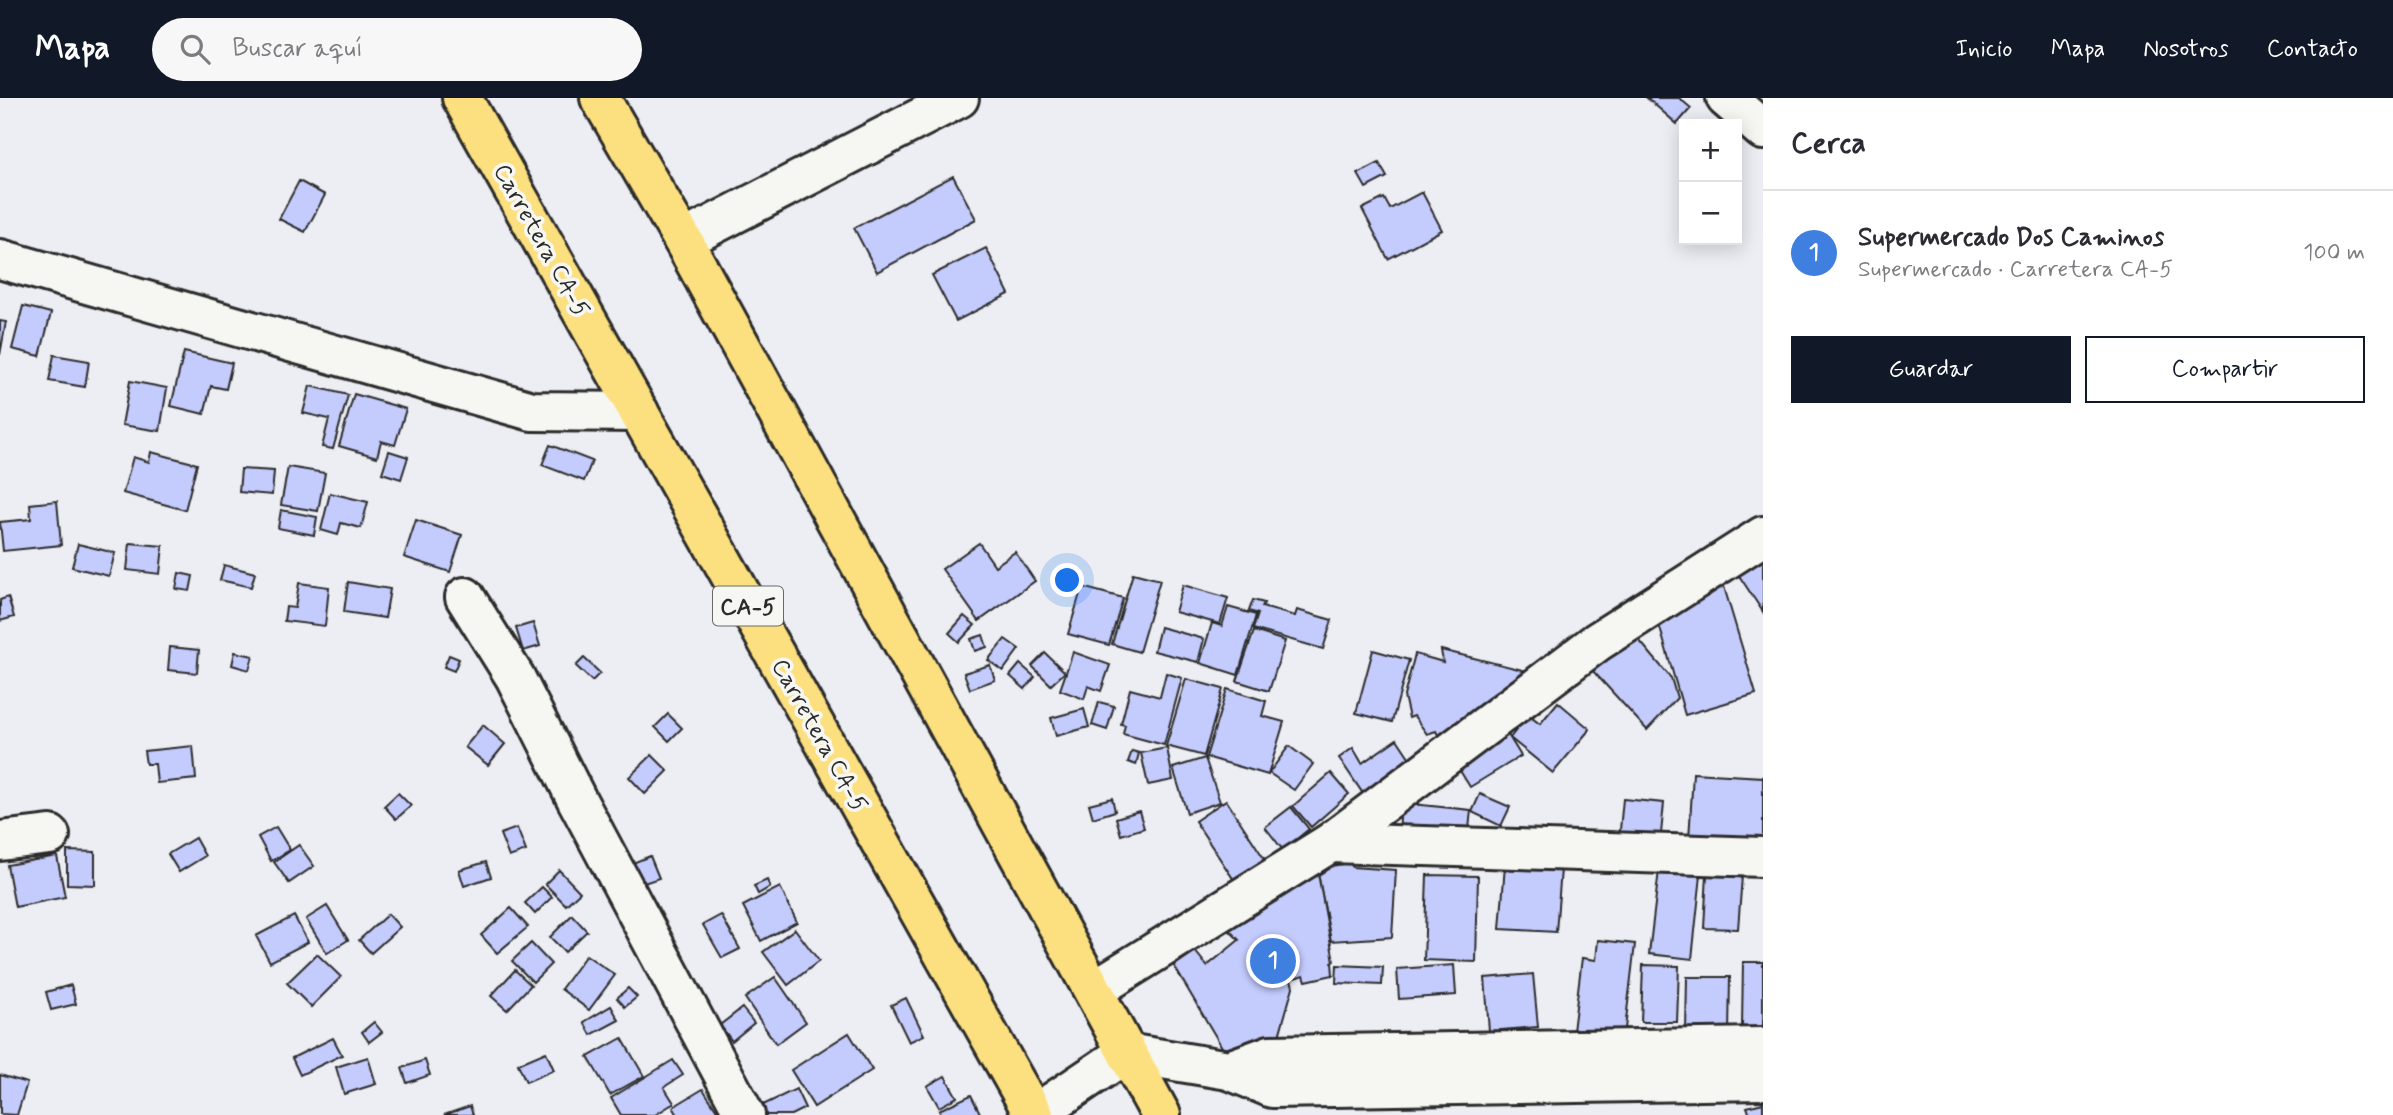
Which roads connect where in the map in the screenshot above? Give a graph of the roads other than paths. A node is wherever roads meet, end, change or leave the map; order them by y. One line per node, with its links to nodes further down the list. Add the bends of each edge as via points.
1 (462, 98): 8 (highway, Carretera CA-5 / CA-5)
2 (600, 98): 6 (highway)
3 (959, 98): 6 (street)
4 (1726, 98): 5 (street)
5 (1763, 130)
6 (683, 240): 15 (highway)
7 (0, 259): 8 (street, via 532,411)
8 (639, 412): 21 (highway, Carretera CA-5 / CA-5)
9 (1763, 536): 13 (street, via 1597,642)
10 (465, 597): 20 (street, via 515,677)
11 (50, 835): 12 (street)
12 (0, 841)
13 (1330, 843): 14 (street); 15 (street)
14 (1763, 857)
15 (1094, 990): 17 (highway)
16 (1763, 1047): 18 (street, via 1270,1055)
17 (1126, 1053): 18 (street); 21 (street); 22 (highway)
18 (1229, 1069): 19 (street, via 1272,1088)
19 (1763, 1080)
20 (746, 1115)
21 (1034, 1115)
22 (1161, 1115)

